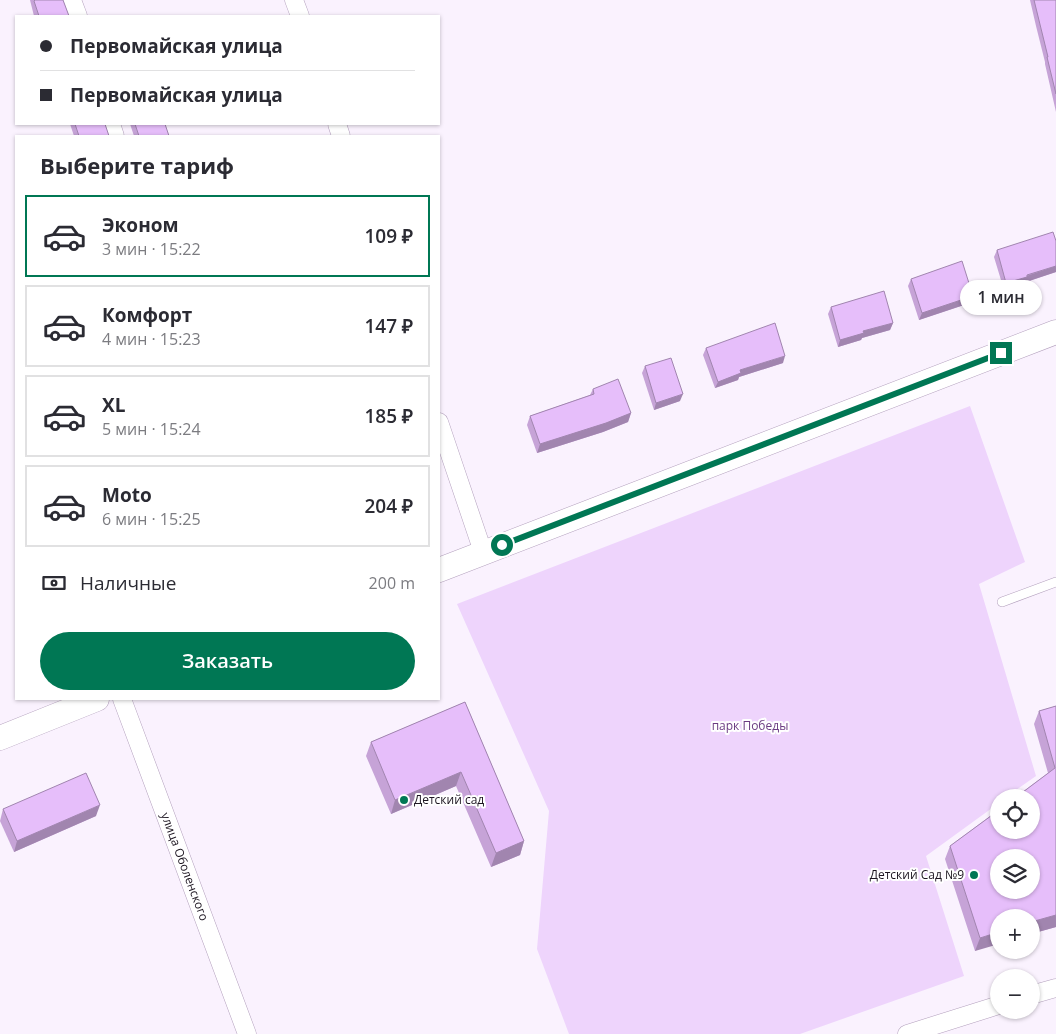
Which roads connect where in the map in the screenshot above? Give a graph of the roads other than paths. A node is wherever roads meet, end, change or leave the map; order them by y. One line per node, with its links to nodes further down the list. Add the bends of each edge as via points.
1 (72, 0): 3 (street)
2 (294, 0): 4 (street)
3 (78, 15)
4 (300, 15)
5 (1056, 332): 7 (main road)
6 (440, 425): 7 (street)
7 (483, 552): 8 (main road)
8 (440, 570)
9 (1056, 582): 10 (lane)
10 (1002, 602)
11 (95, 700): 13 (main road)
12 (122, 700): 17 (street, улица Оболенского)
13 (0, 738)
14 (1056, 988): 15 (street)
15 (1040, 992)
16 (990, 1008): 18 (street)
17 (247, 1034)
18 (907, 1034)

